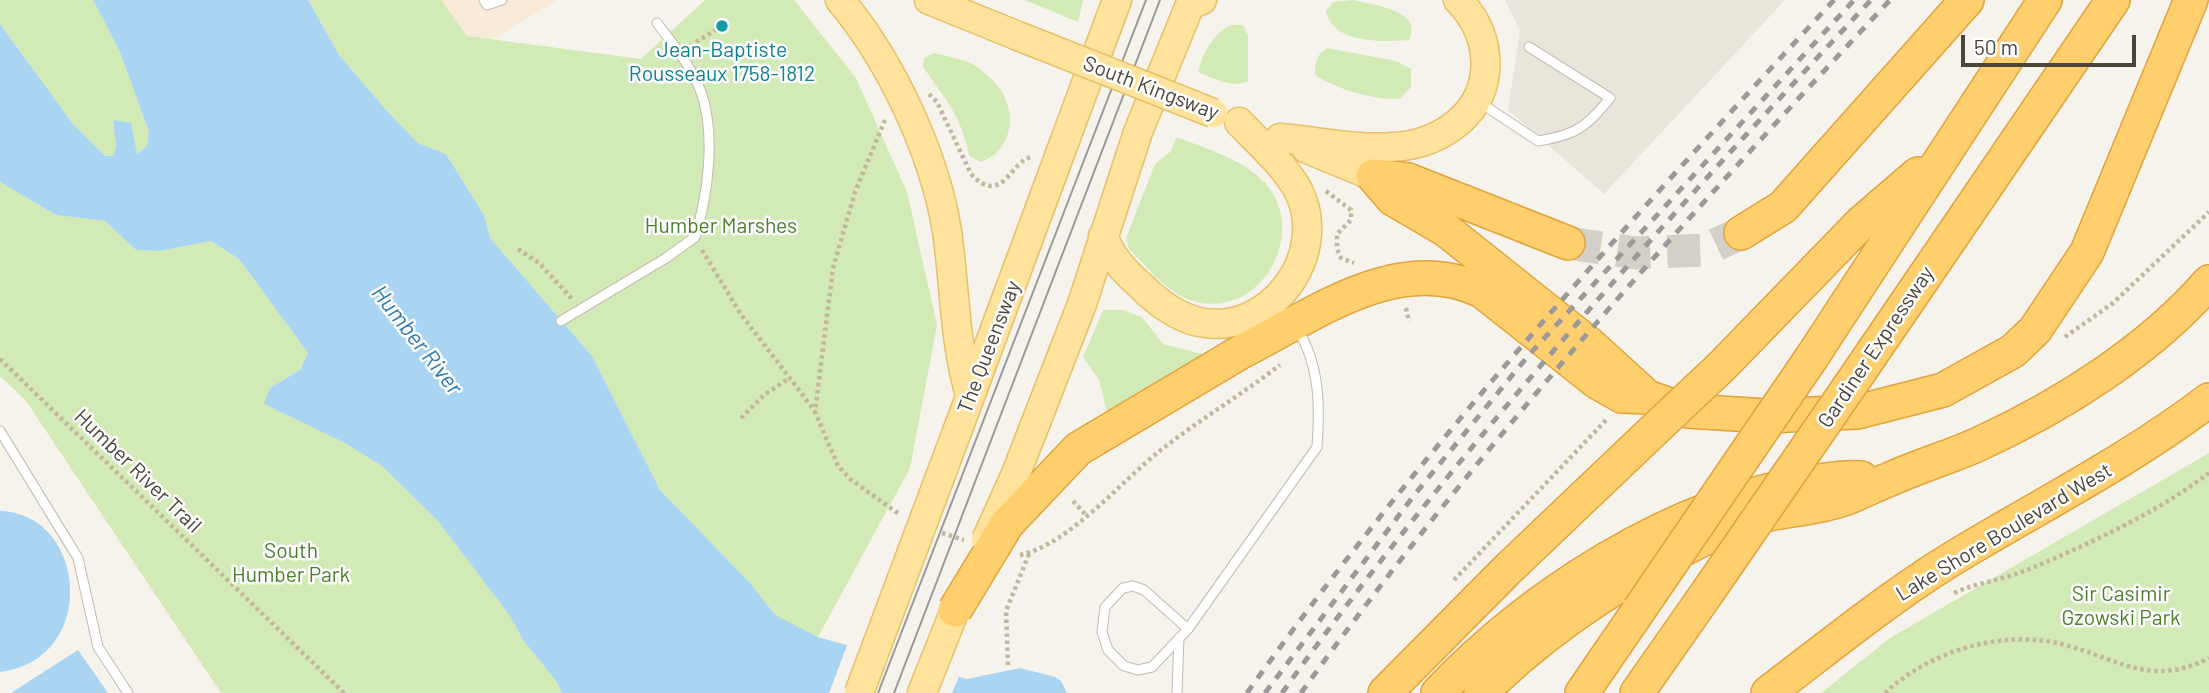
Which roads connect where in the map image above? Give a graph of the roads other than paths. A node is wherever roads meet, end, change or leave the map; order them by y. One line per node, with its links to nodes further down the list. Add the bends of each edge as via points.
1 (484, 0): 2 (lane, via 487,5)
2 (502, 0)
3 (840, 0): 27 (main road, via 904,100 936,184 946,229 959,359)
4 (929, 0): 14 (main road, South Kingsway)
5 (977, 0): 14 (main road)
6 (1117, 0): 27 (main road, The Queensway)
7 (1458, 0): 16 (main road, via 1479,29 1487,55)
8 (1967, 0): 21 (highway, via 1783,208)
9 (2045, 0): 19 (highway)
10 (2113, 0): 43 (highway, Gardiner Expressway, bridge)
11 (2191, 0): 28 (highway, via 2087,252 2035,330 2013,351 1943,390 1857,412 1725,415 1688,411)
12 (1196, 3): 22 (main road, via 1138,132)
13 (657, 23): 25 (lane, via 701,90 706,109 706,175 695,237)
14 (1011, 33): 17 (main road, South Kingsway, bridge)
15 (1529, 47): 16 (lane, via 1609,98 1593,118 1567,136 1538,141)
16 (1478, 101): 18 (main road, via 1449,130 1393,148)
17 (1226, 117): 18 (main road, South Kingsway); 22 (main road, via 1298,191 1306,218 1302,261 1274,302 1258,313 1227,322 1185,318 1121,268)
18 (1280, 138): 20 (main road, South Kingsway)
19 (1947, 149): 40 (highway, bridge, via 1861,223 1721,367); 42 (highway, bridge, via 1812,357)
20 (1373, 176): 23 (highway, via 1408,180); 28 (highway, via 1393,200 1446,230 1588,343)
21 (1741, 233)
22 (1103, 236): 32 (main road, bridge, via 1082,304 1015,476)
23 (1568, 243)
24 (2209, 282): 31 (highway, via 2144,342 2043,410 1982,443)
25 (561, 321)
26 (1300, 334): 28 (highway, via 1374,285 1419,276 1453,279 1482,290 1597,382 1622,396); 32 (highway, bridge, via 1239,353 1078,449 1007,524); 33 (lane, via 1314,368 1320,411 1317,447)
27 (970, 395): 37 (main road, The Queensway, bridge)
28 (1647, 397)
29 (2209, 400): 44 (highway, Lake Shore Boulevard West, via 2062,498 1969,548 1899,593)
30 (0, 431): 36 (lane, via 78,558 99,647)
31 (1888, 480): 35 (highway, via 1849,477 1789,485 1735,499 1673,524 1557,591 1516,621); 41 (highway, via 1847,498 1738,523 1652,568 1548,634)
32 (955, 610): 38 (main road)
33 (1188, 629): 34 (lane); 34 (lane, via 1144,590 1133,586 1123,588 1105,607 1102,632 1108,650 1124,666 1152,667)
34 (1179, 638): 39 (lane)
35 (1438, 692)
36 (128, 693)
37 (859, 693)
38 (922, 693)
39 (1177, 693)
40 (1385, 693)
41 (1481, 693)
42 (1582, 693)
43 (1637, 693)
44 (1768, 693)

